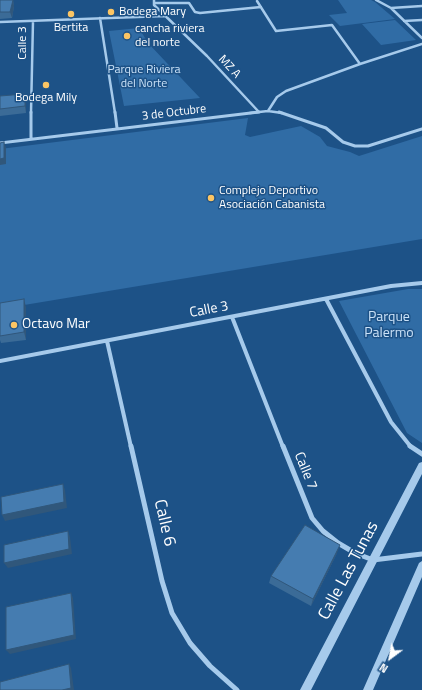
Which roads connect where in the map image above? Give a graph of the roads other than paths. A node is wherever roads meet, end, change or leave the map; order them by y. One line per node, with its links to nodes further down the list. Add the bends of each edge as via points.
1 (376, 0): 6 (street)
2 (257, 1): 5 (street)
3 (154, 2): 5 (street, via 189,3 195,12 200,13); 7 (street, MZ A)
4 (422, 6): 6 (street)
5 (261, 7): 15 (street, via 276,31 332,25)
6 (391, 8): 11 (street)
7 (165, 16): 8 (street); 16 (street, MZ A, via 207,56)
8 (100, 18): 9 (street); 18 (street)
9 (33, 20): 12 (street); 20 (street, Calle 3)
10 (422, 20): 11 (street)
11 (404, 21): 13 (street)
12 (0, 22)
13 (422, 38)
14 (422, 44): 15 (street)
15 (360, 64): 17 (street, via 286,91 277,97)
16 (258, 111): 17 (street, 3 de Octubre); 18 (street, 3 de Octubre)
17 (268, 111): 19 (street, 3 de Octubre, via 279,112 326,128 343,142 355,146 368,146)
18 (117, 128): 20 (street, 3 de Octubre)
19 (422, 129)
20 (31, 138): 21 (street, 3 de Octubre)
21 (0, 143)
22 (422, 283): 23 (street, Calle 3, via 391,286)
23 (326, 299): 24 (street, Calle 3); 27 (street, via 391,422 411,447)
24 (232, 317): 25 (street, Calle 3); 30 (street, Calle 7, via 312,518 338,543)
25 (106, 341): 26 (street, Calle 3); 32 (street, Calle 6, via 172,614 190,643 210,666)
26 (0, 361)
27 (422, 454)
28 (422, 466): 30 (street, Calle Las Tunas)
29 (422, 554): 30 (street, Calle 7)
30 (373, 560): 33 (street, Calle Las Tunas)
31 (422, 566): 34 (street)
32 (237, 690)
33 (305, 690)
34 (368, 690)

